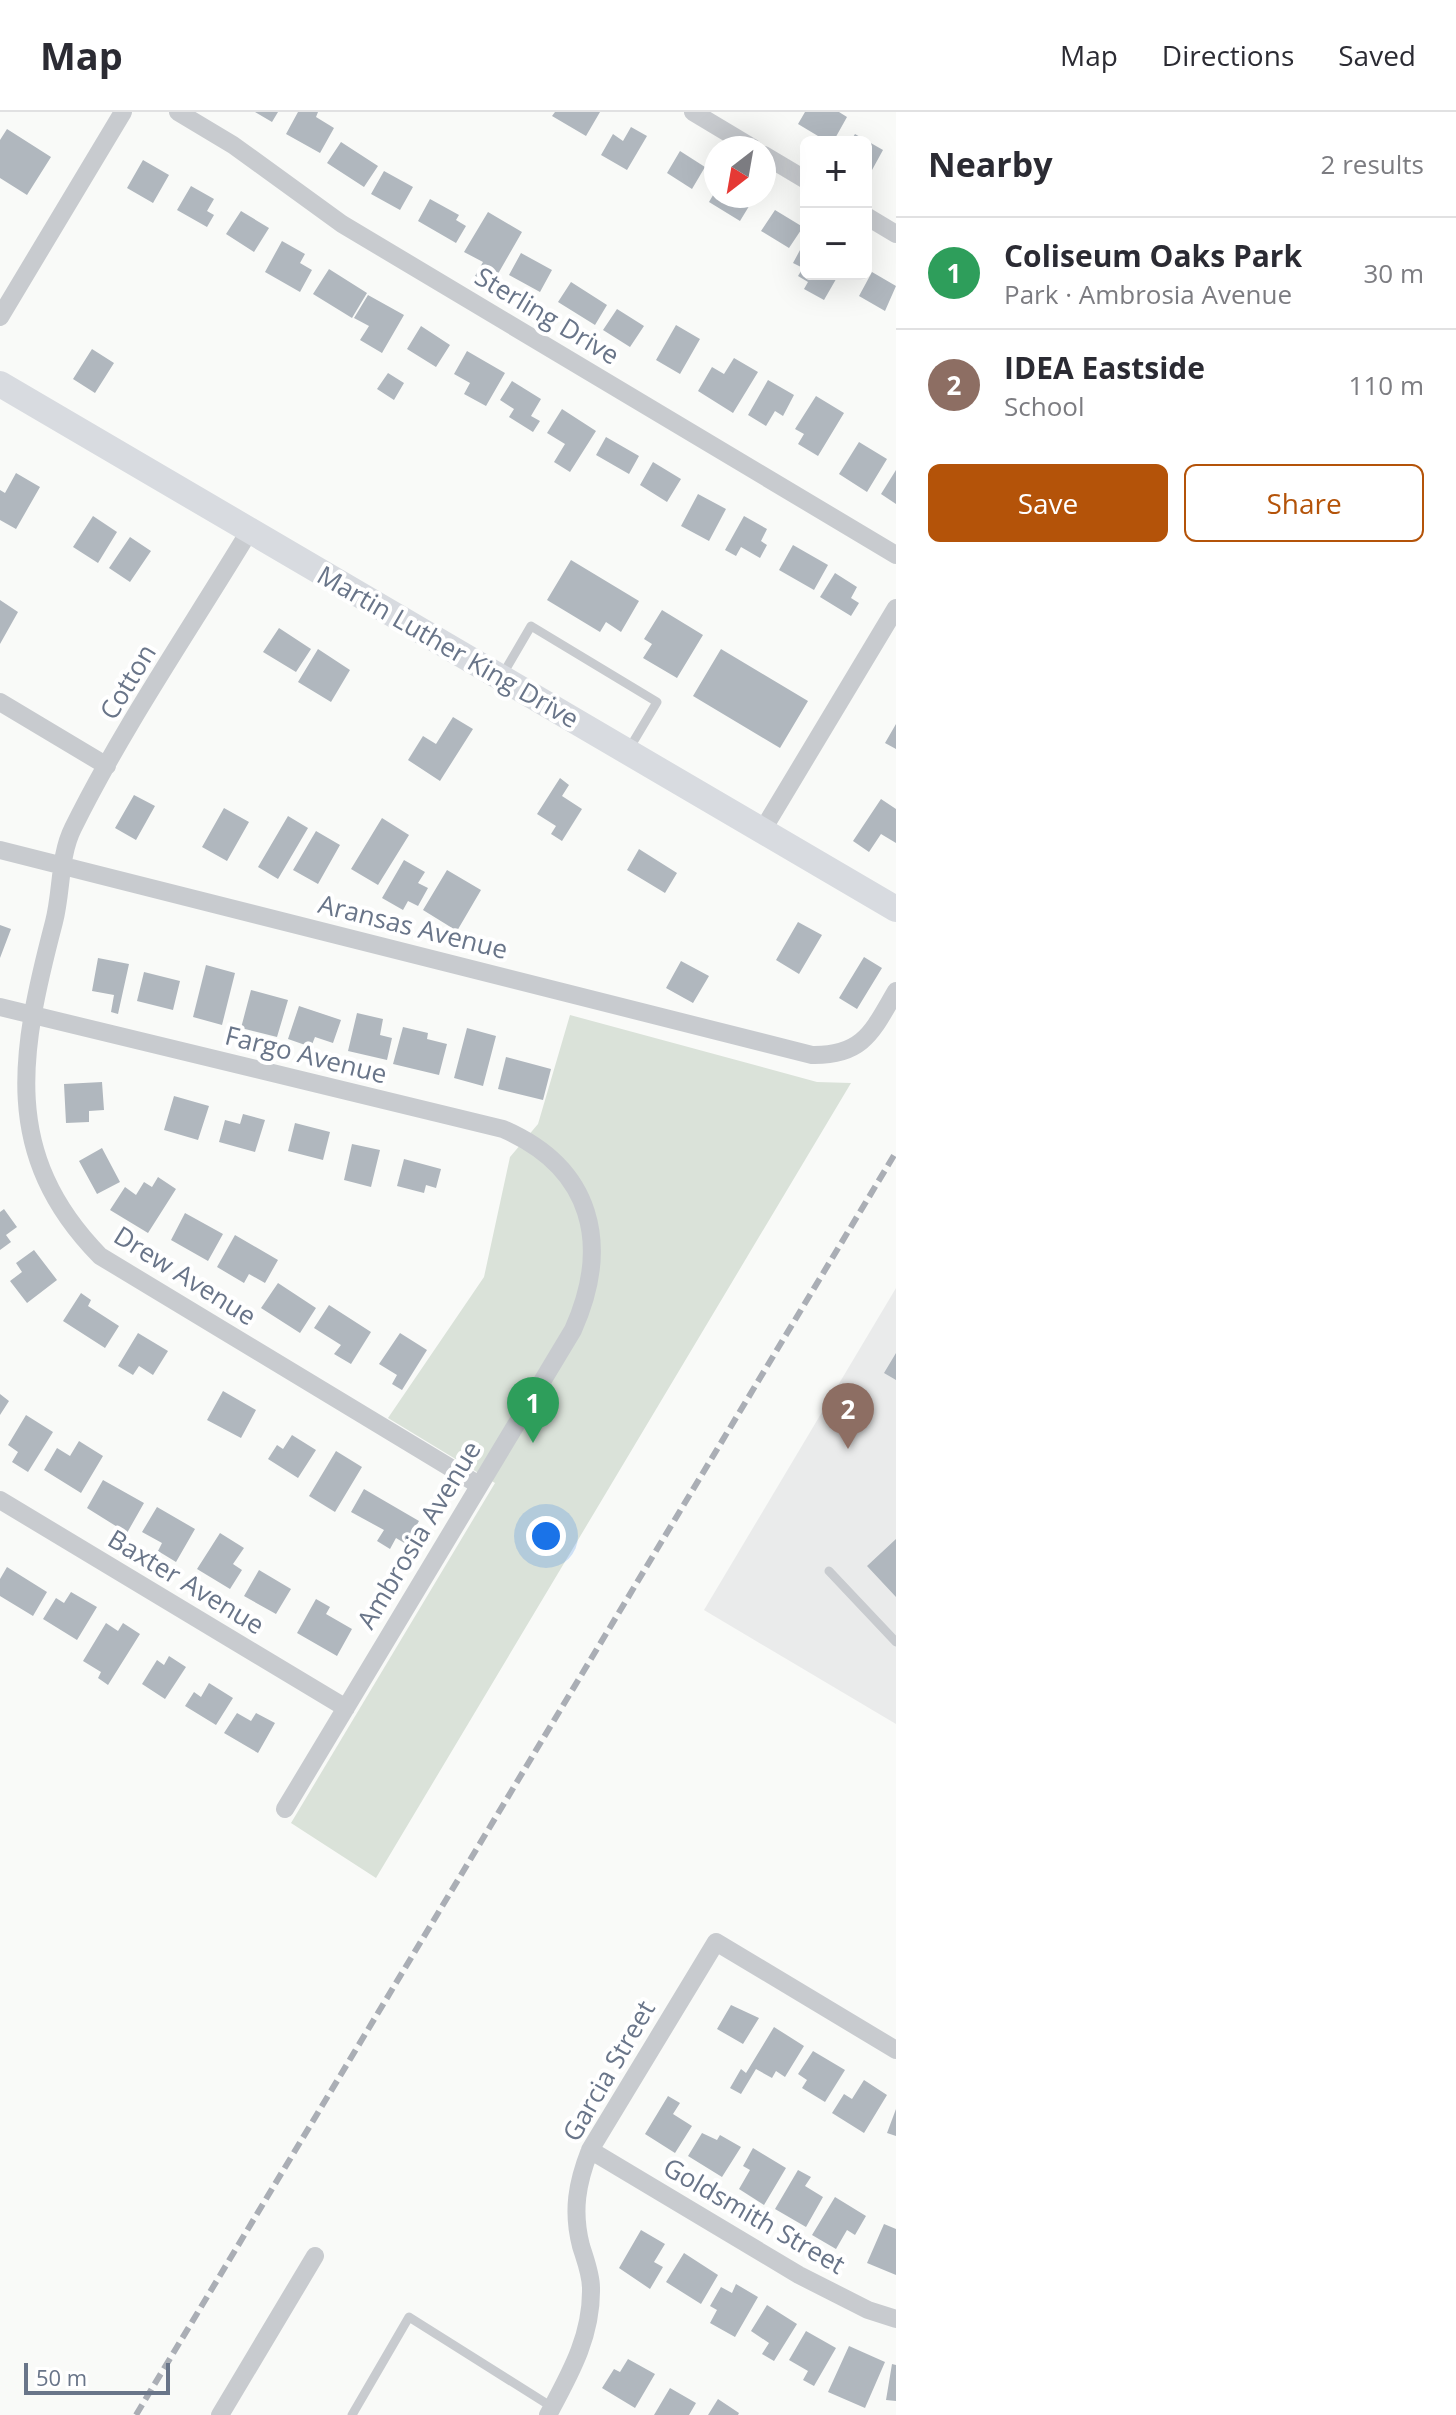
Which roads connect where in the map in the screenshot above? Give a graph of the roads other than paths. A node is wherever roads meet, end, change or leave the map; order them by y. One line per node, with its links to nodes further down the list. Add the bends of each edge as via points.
1 (123, 112): 9 (street)
2 (178, 112): 12 (street, Sterling Drive, via 342,224)
3 (693, 112): 4 (street)
4 (733, 136)
5 (776, 162): 6 (street)
6 (800, 176)
7 (872, 220): 8 (street)
8 (896, 234)
9 (0, 317)
10 (0, 384): 11 (main road, Martin Luther King Drive)
11 (250, 530): 14 (main road, Martin Luther King Drive); 17 (street, Cotton)
12 (896, 555)
13 (896, 608): 18 (street)
14 (501, 677): 16 (main road, Martin Luther King Drive); 16 (lane, via 531,626 657,702)
15 (0, 702): 17 (street)
16 (627, 752): 18 (main road, Martin Luther King Drive)
17 (107, 766): 20 (street, Cotton, via 73,828)
18 (762, 831): 21 (main road, Martin Luther King Drive)
19 (0, 850): 20 (street, Aransas Avenue)
20 (63, 865): 22 (street, Aransas Avenue, via 812,1055 831,1055 863,1043); 24 (street, Drew Avenue, via 59,903)
21 (896, 909)
22 (896, 991)
23 (0, 1007): 24 (street, Fargo Avenue)
24 (30, 1014): 25 (street, Fargo Avenue, via 503,1129 550,1156); 26 (street, Drew Avenue, via 19,1062 21,1128 43,1190 83,1241 118,1268)
25 (578, 1191): 26 (street, Ambrosia Avenue, via 593,1246 592,1277 583,1306)
26 (479, 1485): 30 (street, Ambrosia Avenue)
27 (0, 1500): 30 (street, Baxter Avenue)
28 (829, 1571): 29 (lane)
29 (896, 1642)
30 (346, 1708): 31 (street, Ambrosia Avenue)
31 (285, 1809)
32 (896, 2050): 33 (street, Garcia Street, via 716,1942)
33 (590, 2150): 35 (street, Goldsmith Street, via 799,2275); 36 (street, Garcia Street, via 576,2190 575,2213 591,2284 590,2324)
34 (315, 2256): 37 (street)
35 (896, 2319)
36 (555, 2412): 38 (lane, via 409,2317)
37 (220, 2415)
38 (352, 2415)

